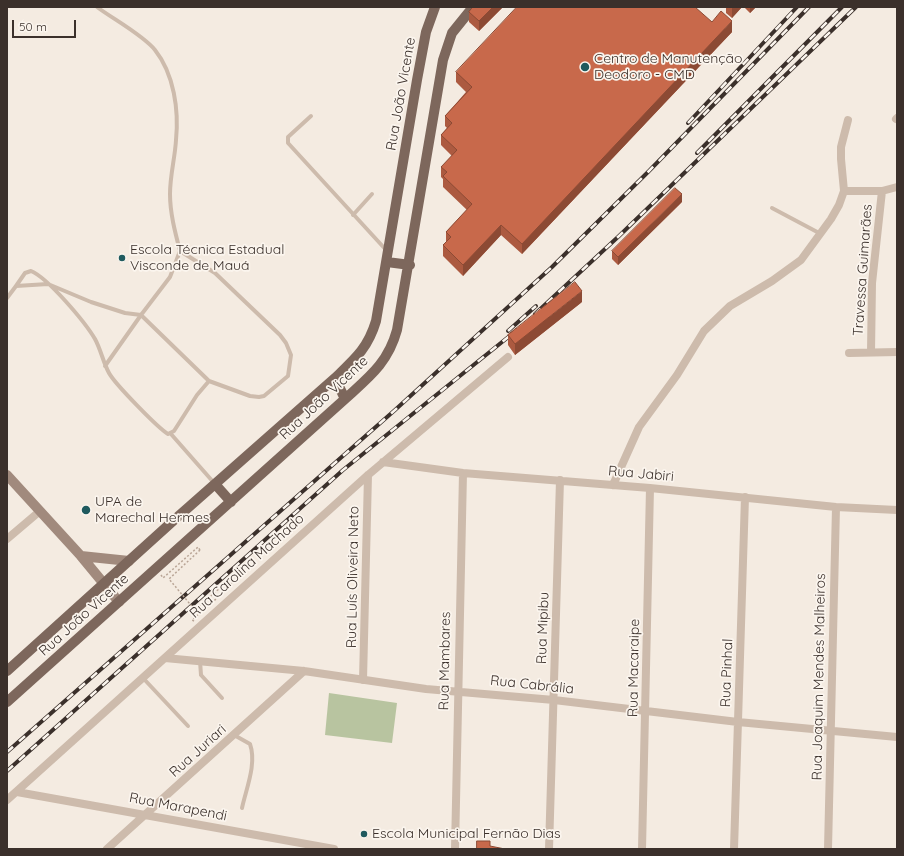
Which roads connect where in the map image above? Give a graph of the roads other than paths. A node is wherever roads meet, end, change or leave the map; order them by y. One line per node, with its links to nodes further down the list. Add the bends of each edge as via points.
1 (97, 7): 13 (lane, via 154,48 165,62 176,111 176,140 170,195)
2 (435, 7): 14 (main road, Rua João Vicente, via 426,32)
3 (473, 7): 15 (main road, Rua João Vicente, via 452,33 444,55)
4 (311, 116): 11 (lane, via 288,137 288,143)
5 (848, 120): 7 (street, via 840,158)
6 (897, 187): 8 (street)
7 (844, 191): 8 (street); 12 (street, via 839,205)
8 (882, 191): 20 (street, Travessa Guimarães, via 872,284)
9 (372, 194): 11 (lane)
10 (772, 208): 12 (lane)
11 (353, 215): 14 (lane)
12 (821, 234): 35 (street, via 801,260 730,306 704,331 677,375 639,427)
13 (180, 251): 19 (lane, via 170,277); 26 (lane, via 215,273 241,297 280,335 291,355 288,376 262,397 250,396)
14 (388, 257): 15 (main road); 25 (main road, Rua João Vicente, via 372,333 360,354)
15 (410, 265): 27 (main road, Rua João Vicente, via 393,347 375,371)
16 (48, 284): 17 (lane); 17 (lane, via 42,276 31,271 23,274); 19 (lane, via 91,302 125,313); 24 (lane, via 92,334)
17 (16, 286): 18 (lane)
18 (7, 298)
19 (141, 315): 24 (lane); 26 (lane)
20 (871, 352): 21 (street); 22 (street)
21 (897, 352)
22 (849, 354)
23 (508, 357): 29 (street, Rua Carolina Machado)
24 (105, 366): 28 (lane, via 117,384 164,432)
25 (335, 378): 27 (main road); 34 (main road, Rua João Vicente)
26 (209, 381): 28 (lane)
27 (345, 399): 38 (main road, Rua João Vicente)
28 (170, 434): 34 (lane)
29 (383, 462): 30 (street, Rua Jabiri); 32 (street, Rua Carolina Machado)
30 (463, 473): 33 (street, Rua Jabiri); 53 (street, Rua Mambares)
31 (7, 475): 41 (main road)
32 (368, 475): 47 (street, Rua Carolina Machado); 52 (street, Rua Luís Oliveira Neto)
33 (560, 480): 35 (street, Rua Jabiri); 56 (street, Rua Mipibu)
34 (215, 484): 38 (main road); 44 (main road, Rua João Vicente)
35 (613, 485): 36 (street, Rua Jabiri)
36 (650, 488): 37 (street, Rua Jabiri); 57 (street, Rua Macaraipe)
37 (745, 497): 39 (street, Rua Jabiri); 58 (street, Rua Pinhal)
38 (231, 502): 46 (main road, Rua João Vicente)
39 (836, 506): 40 (street, Rua Jabiri); 60 (street, Rua Joaquim Mendes Malheiros)
40 (897, 510)
41 (40, 511): 42 (street); 43 (main road)
42 (7, 539)
43 (81, 556): 44 (main road); 45 (main road)
44 (129, 561): 45 (main road, Rua João Vicente)
45 (104, 584): 46 (main road); 50 (main road, Rua João Vicente)
46 (119, 602): 54 (main road, Rua João Vicente)
47 (165, 658): 48 (street, Rua Cabrália); 51 (street, Rua Carolina Machado)
48 (200, 661): 49 (street, Rua Cabrália); 55 (lane, via 201,675)
49 (304, 671): 52 (street, Rua Cabrália); 61 (street, Rua Juriari)
50 (7, 672)
51 (142, 678): 59 (lane); 63 (street, Rua Carolina Machado)
52 (363, 680): 53 (street, Rua Cabrália)
53 (457, 691): 56 (street, Rua Cabrália); 69 (street, Rua Mambares)
54 (9, 698)
55 (222, 698)
56 (554, 700): 57 (street, Rua Cabrália); 70 (street, Rua Mipibu)
57 (646, 711): 58 (street, Rua Cabrália); 71 (street, Rua Macaraipe)
58 (738, 722): 60 (street, Rua Cabrália); 72 (street, Rua Pinhal)
59 (188, 726)
60 (832, 730): 62 (street, Rua Cabrália); 73 (street, Rua Joaquim Mendes Malheiros)
61 (234, 735): 65 (lane, via 250,744 252,751); 66 (street, Rua Juriari)
62 (897, 737)
63 (17, 792): 64 (street, Rua Carolina Machado); 66 (street, Rua Marapendi)
64 (7, 800)
65 (242, 808)
66 (148, 814): 67 (street, Rua Juriari); 68 (street, Rua Marapendi)
67 (107, 849)
68 (334, 849)
69 (455, 849)
70 (549, 849)
71 (642, 849)
72 (734, 849)
73 (828, 849)

